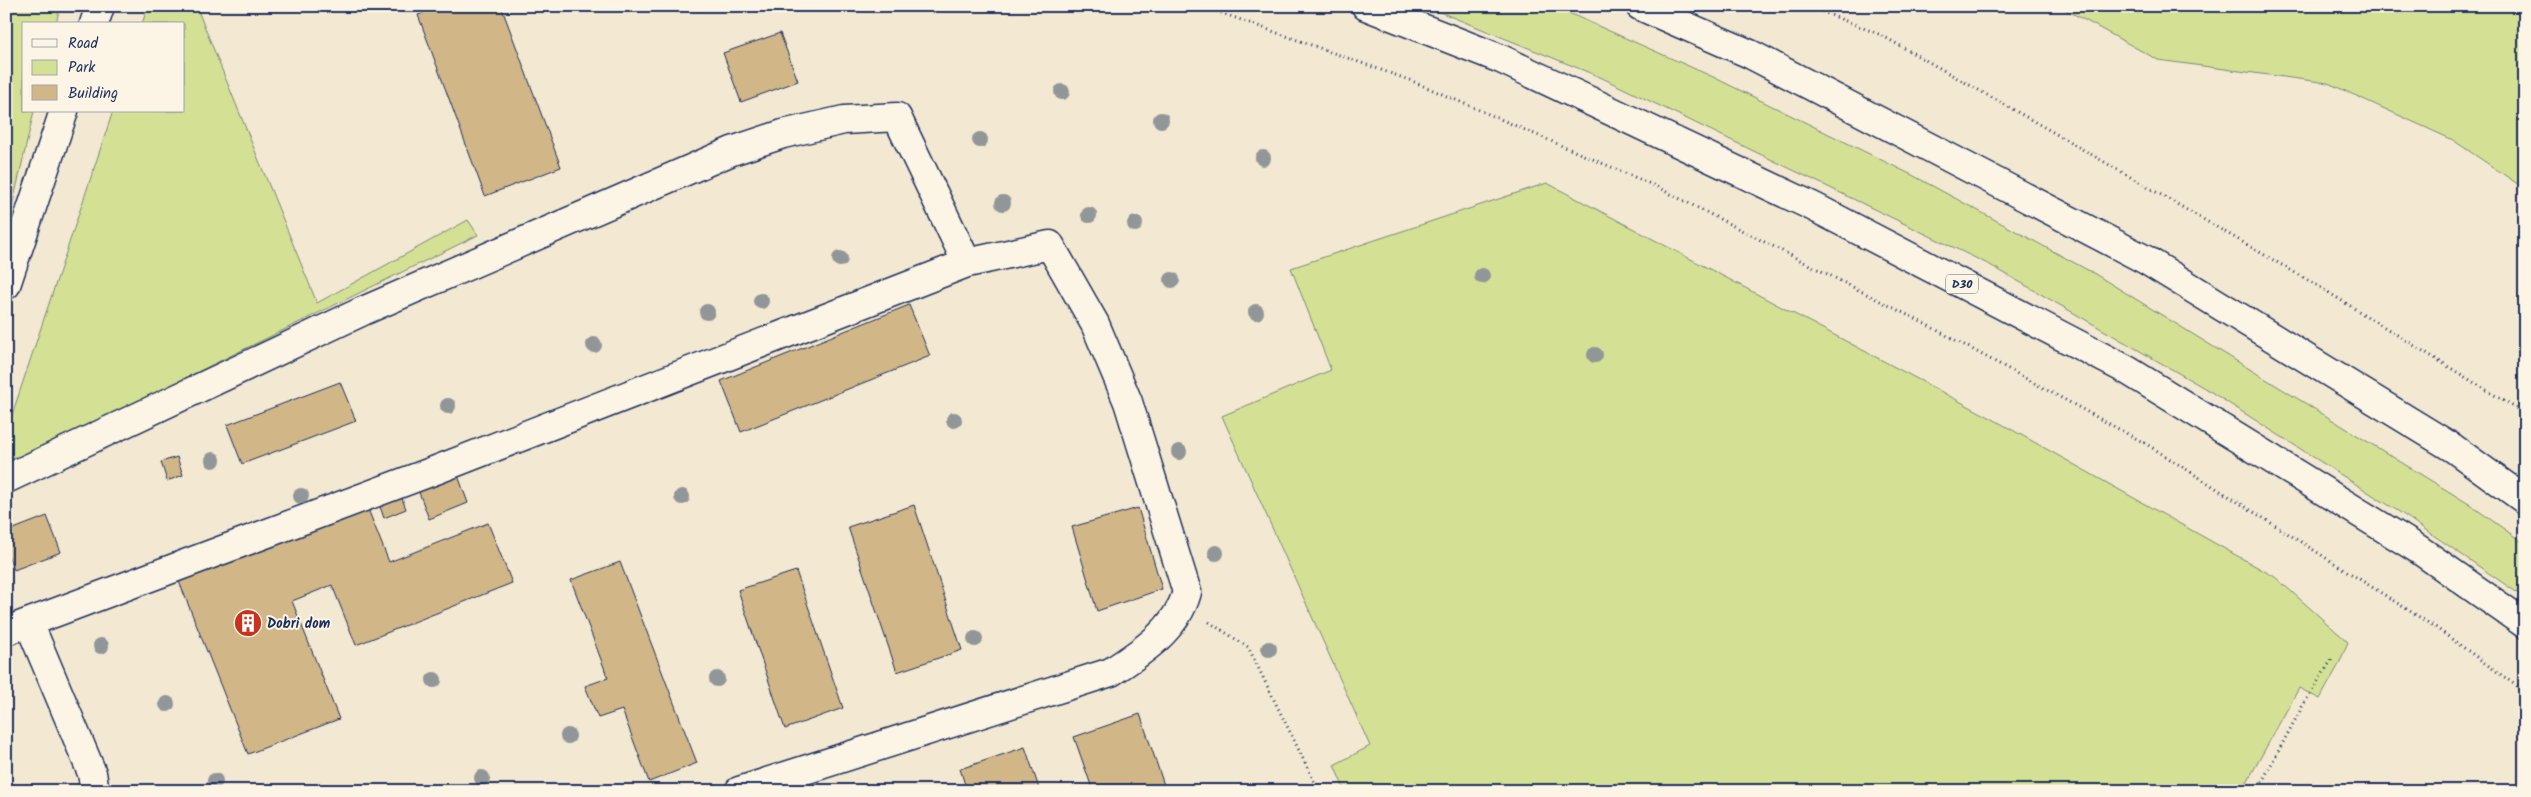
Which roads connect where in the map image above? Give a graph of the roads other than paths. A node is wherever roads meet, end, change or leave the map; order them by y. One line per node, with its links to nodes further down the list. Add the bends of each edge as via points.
1 (100, 6): 4 (main road)
2 (1366, 6): 10 (main road, D30, via 1501,59 1814,207 2127,370 2418,549)
3 (1640, 6): 9 (main road, via 1750,54 2146,260 2452,448)
4 (95, 22)
5 (64, 112): 7 (main road)
6 (967, 263): 8 (main road, via 896,117 844,120 783,134 732,152 364,311); 11 (main road, via 436,470); 13 (main road, via 1050,245 1095,324 1128,402 1188,592 1184,605 1155,640 1111,672)
7 (6, 285)
8 (6, 479)
9 (2525, 500)
10 (2525, 624)
11 (17, 627): 12 (main road, via 92,773)
12 (95, 791)
13 (739, 791)

